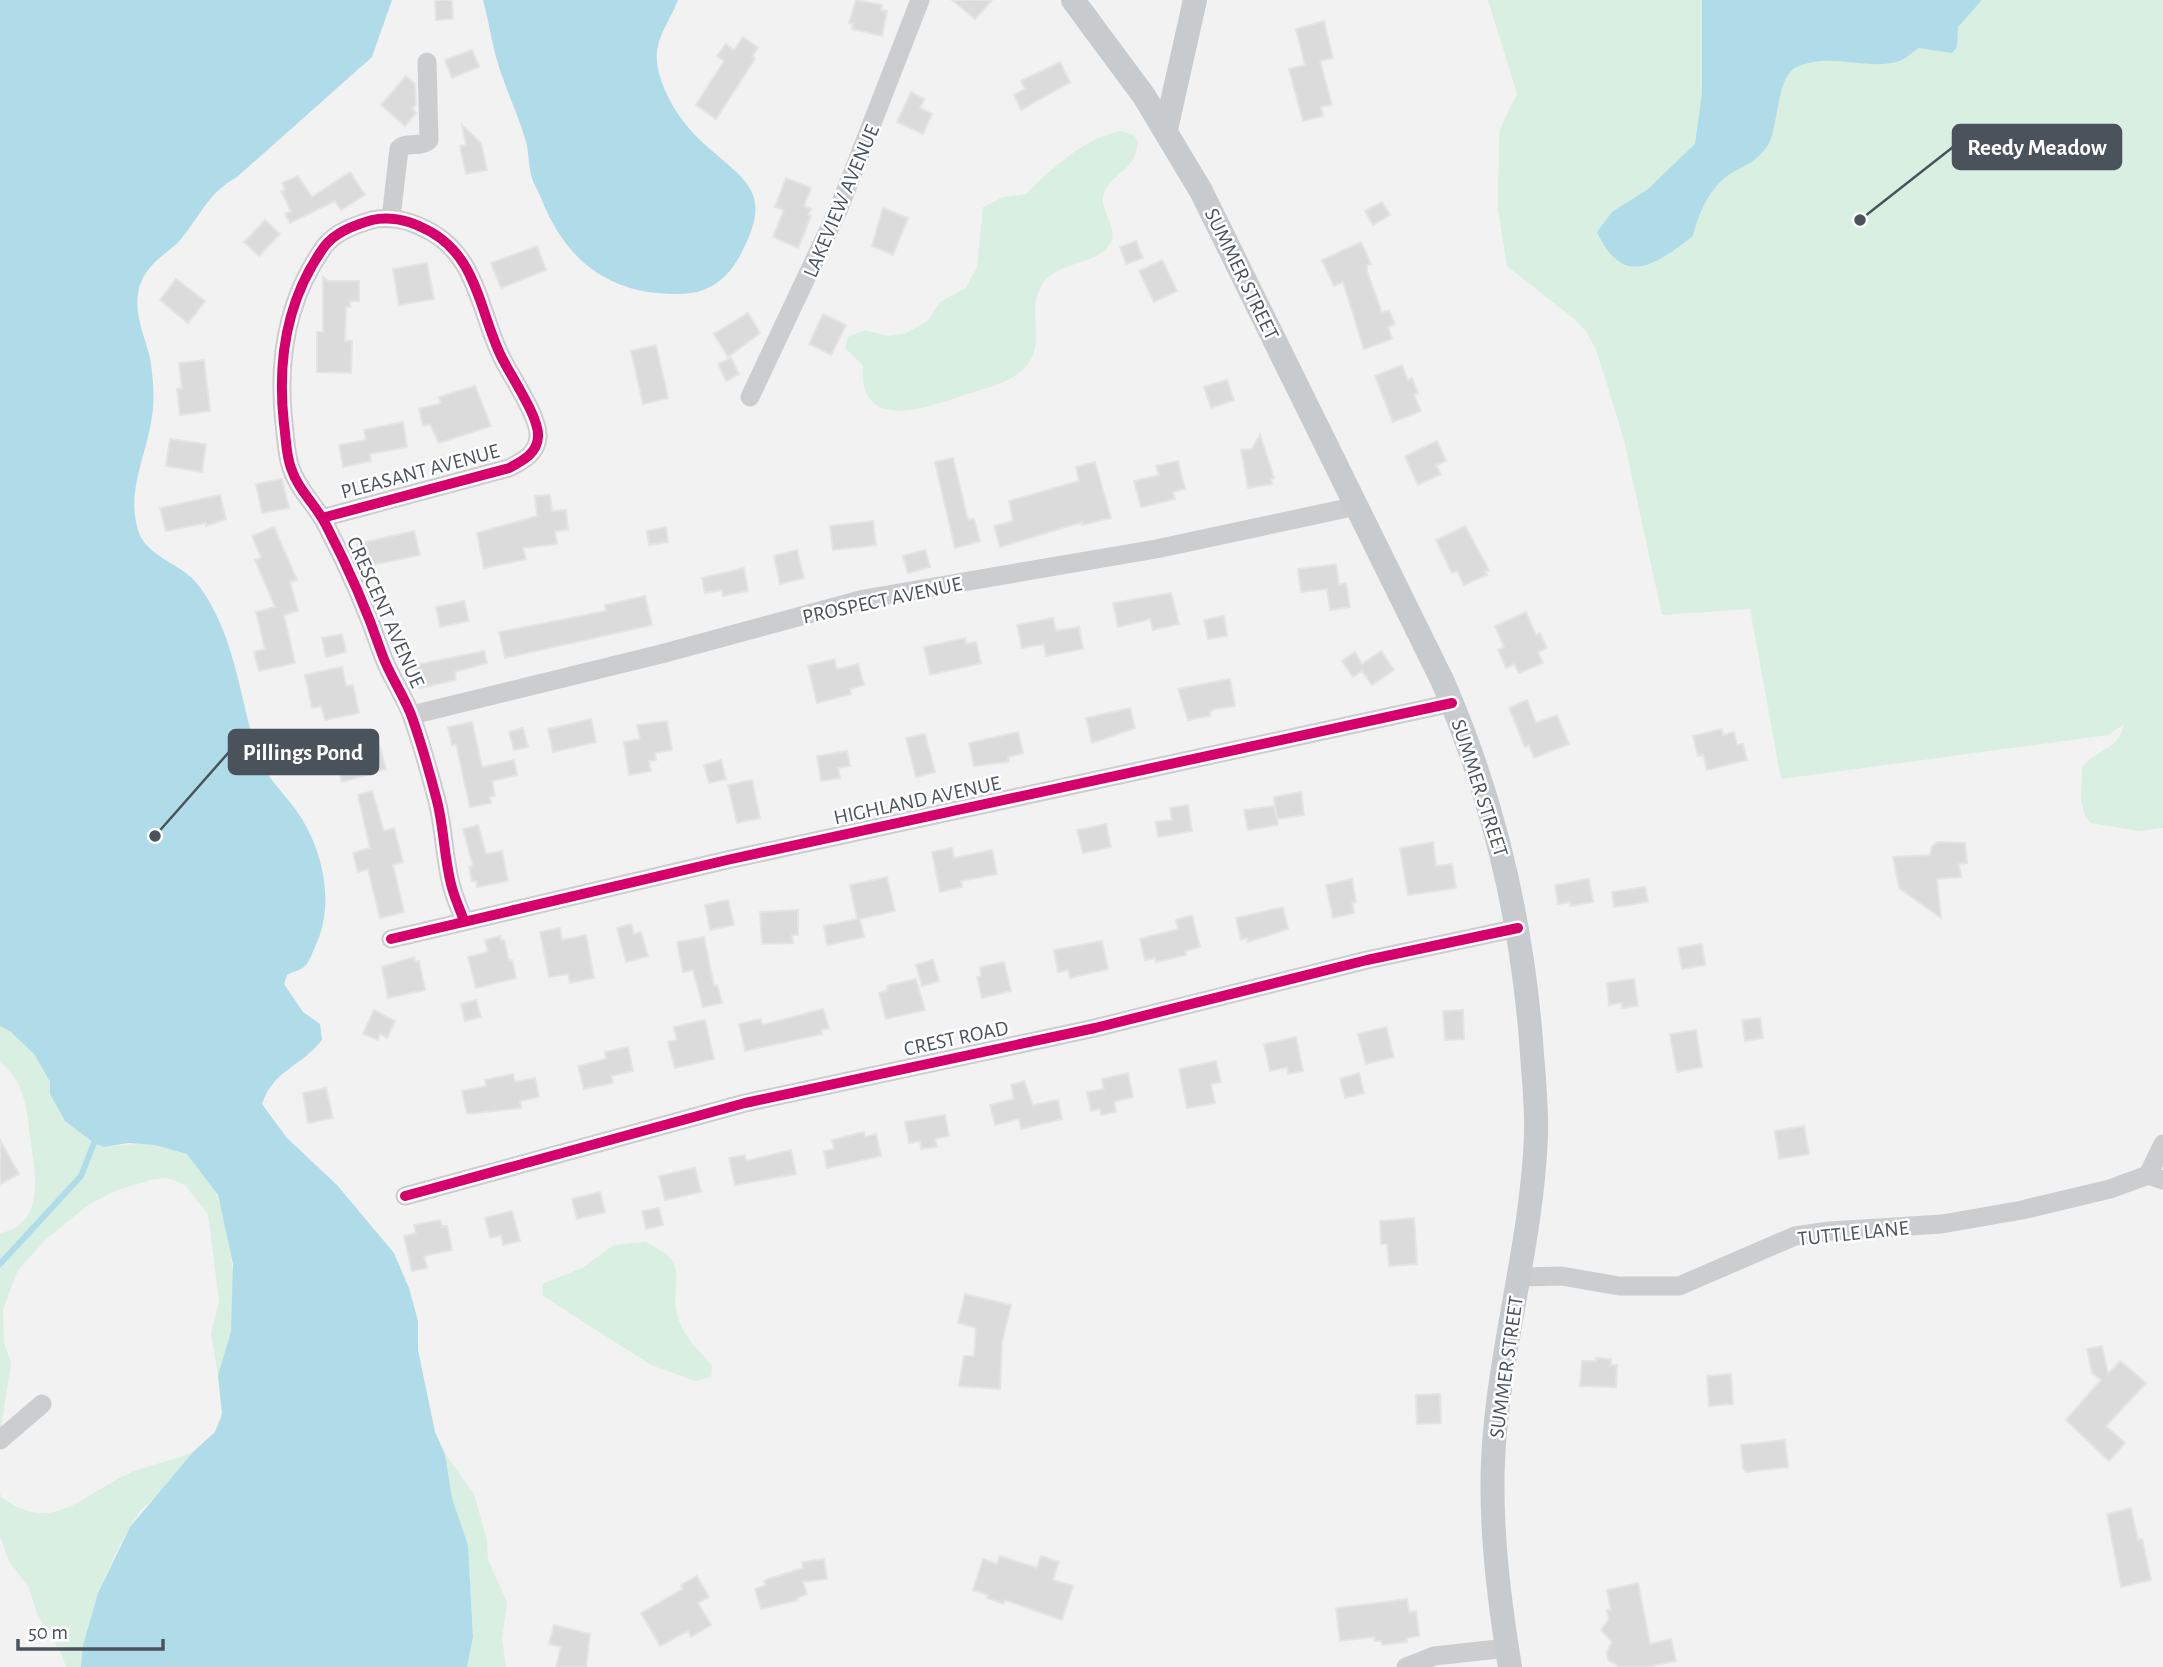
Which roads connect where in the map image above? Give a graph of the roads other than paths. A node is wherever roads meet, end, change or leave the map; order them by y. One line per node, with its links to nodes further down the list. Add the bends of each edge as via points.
1 (920, 0): 7 (street, LAKEVIEW AVENUE, via 839,208)
2 (1073, 0): 5 (main road, SUMMER STREET)
3 (1195, 0): 5 (main road)
4 (427, 62): 6 (street, via 429,140 399,149)
5 (1166, 129): 8 (main road, SUMMER STREET)
6 (391, 218): 9 (street, CRESCENT AVENUE, via 350,227 326,244 308,272 283,341 280,378 290,467); 9 (street, PLEASANT AVENUE, via 435,233 454,247 539,434 527,458 491,474)
7 (750, 397)
8 (1357, 506): 10 (main road, SUMMER STREET); 11 (street, PROSPECT AVENUE, via 1156,549 864,599)
9 (322, 518): 11 (street, CRESCENT AVENUE)
10 (1452, 703): 12 (street, HIGHLAND AVENUE); 13 (main road, SUMMER STREET, via 1496,827)
11 (412, 715): 12 (street, CRESCENT AVENUE, via 437,801 451,884)
12 (464, 921): 14 (street, HIGHLAND AVENUE)
13 (1518, 928): 17 (street, CREST ROAD, via 1367,960 1095,1028 745,1103); 18 (main road, SUMMER STREET, via 1537,1112)
14 (391, 939)
15 (2163, 1144): 16 (street, TUTTLE LANE)
16 (2155, 1178): 18 (street, TUTTLE LANE, via 1942,1224 1796,1236 1679,1286)
17 (405, 1196)
18 (1520, 1277): 21 (main road, SUMMER STREET, via 1493,1462)
19 (36, 1410): 20 (street)
20 (0, 1440)
21 (1509, 1657): 22 (street, via 1434,1656)
22 (1406, 1667)

